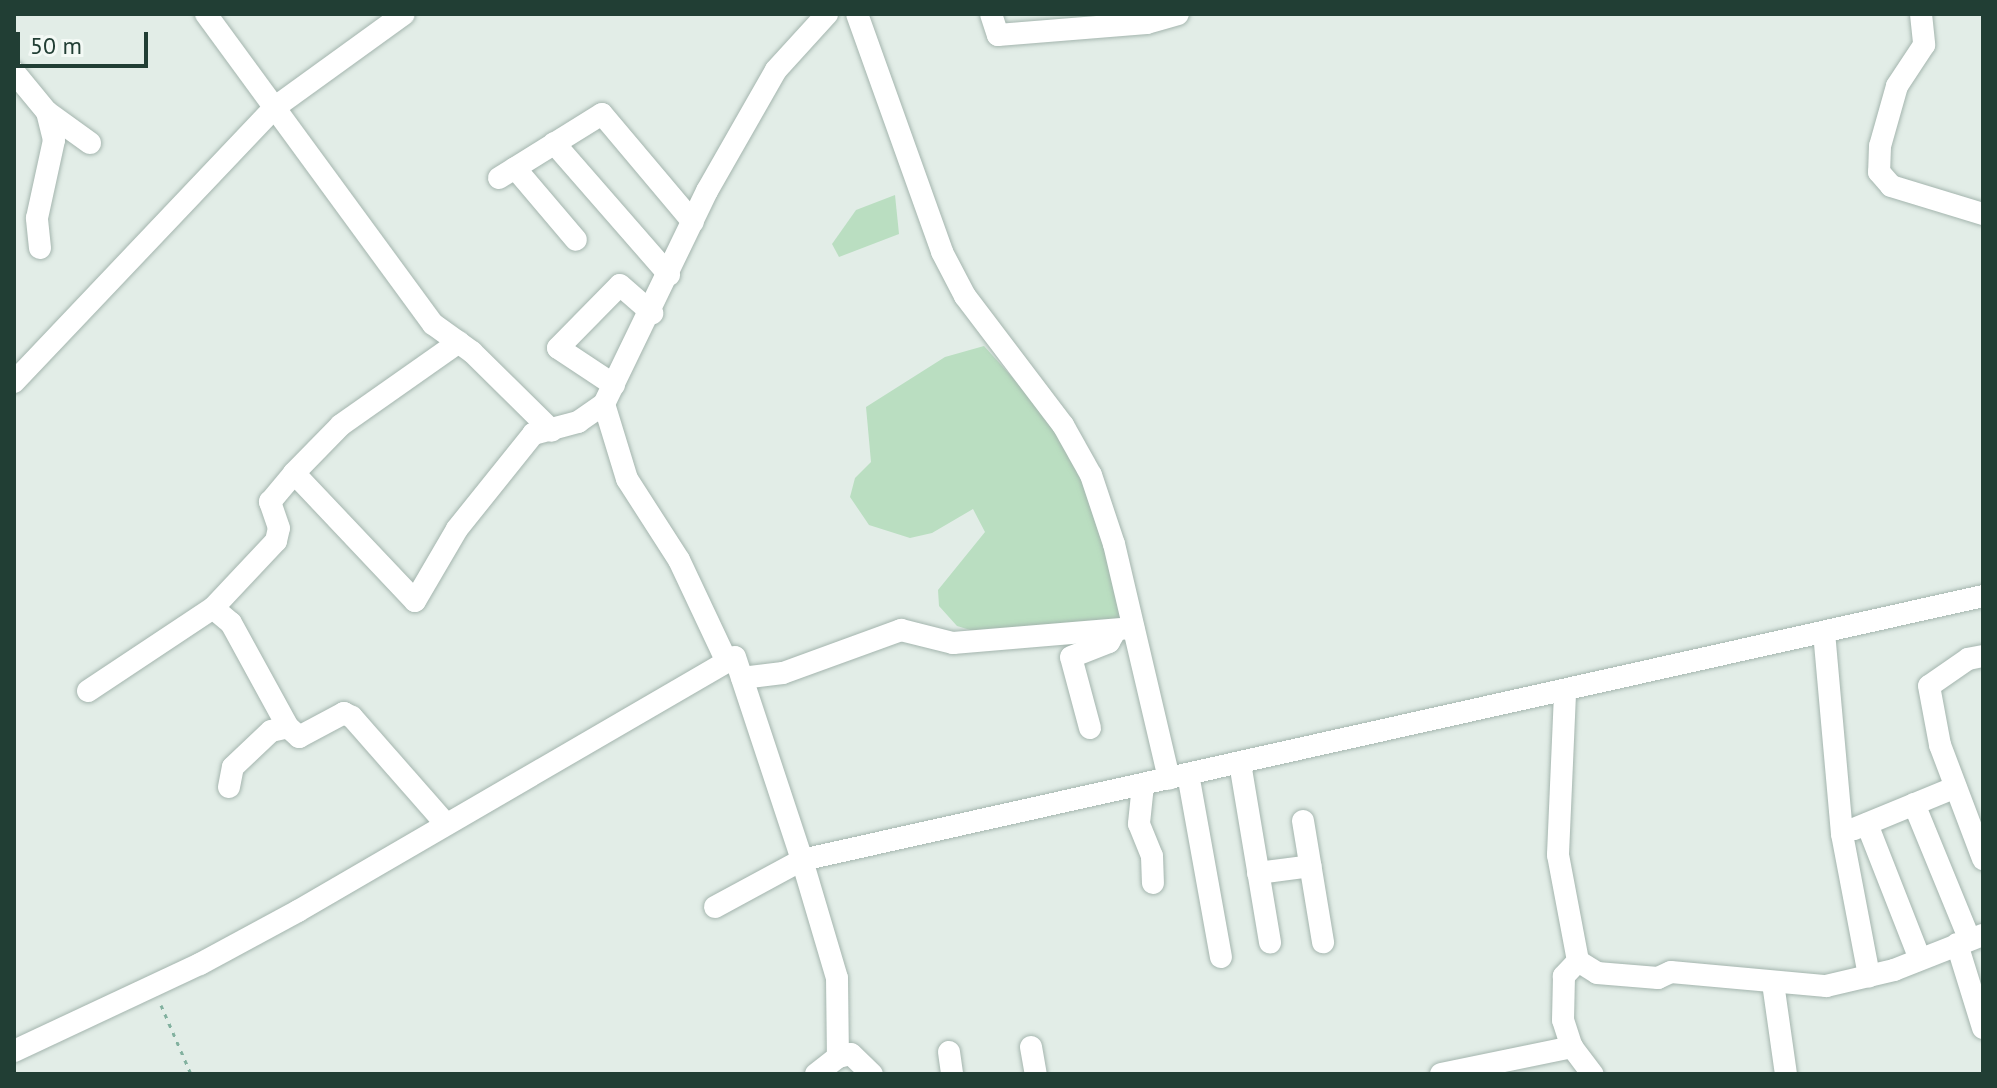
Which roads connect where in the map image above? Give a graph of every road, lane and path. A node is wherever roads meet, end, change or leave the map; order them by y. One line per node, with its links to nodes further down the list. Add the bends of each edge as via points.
1 (206, 14): 9 (street)
2 (404, 14): 9 (street)
3 (827, 14): 14 (street, via 776,70)
4 (857, 14): 26 (street, via 942,252 965,296 1063,425 1091,475)
5 (991, 14): 6 (street, via 998,35 1147,23)
6 (1178, 14)
7 (1921, 14): 13 (street, via 1924,45 1897,86 1880,146 1879,172 1891,186)
8 (18, 84): 10 (street)
9 (274, 108): 19 (street, via 433,324); 20 (street)
10 (47, 112): 11 (street); 16 (street, via 54,140 37,218)
11 (90, 143)
12 (554, 143): 14 (street, via 602,114); 15 (street, via 507,173); 17 (street)
13 (1983, 214)
14 (693, 222): 17 (street)
15 (576, 240)
16 (40, 248)
17 (669, 275): 18 (street)
18 (652, 313): 21 (street); 21 (street, via 620,285 558,348)
19 (459, 342): 22 (street); 23 (street, via 341,425)
20 (14, 382)
21 (609, 395): 22 (street); 29 (street, via 627,479 679,560)
22 (552, 431): 23 (street, via 533,434 457,529 415,601)
23 (294, 473): 25 (street, via 270,502 279,528 276,541)
24 (1983, 596): 27 (street)
25 (213, 608): 30 (street); 32 (street, via 231,623)
26 (1124, 629): 29 (street, via 953,643 901,630 783,673); 33 (street, via 1109,642 1071,657); 35 (street)
27 (1824, 632): 31 (street); 43 (street)
28 (1983, 656): 38 (street, via 1968,659 1929,686 1940,745)
29 (734, 670): 41 (street); 45 (street)
30 (88, 691)
31 (1565, 694): 34 (street); 55 (street, via 1558,855)
32 (288, 727): 37 (street, via 271,731 233,767); 41 (street, via 299,737 344,713 352,717)
33 (1090, 728)
34 (1240, 763): 35 (street); 47 (street)
35 (1178, 777): 36 (street); 53 (street)
36 (1143, 785): 45 (street); 48 (street, via 1139,824 1152,856)
37 (229, 787)
38 (1956, 787): 39 (street); 44 (street)
39 (1914, 804): 42 (street); 50 (street)
40 (1303, 821): 46 (street)
41 (446, 824): 58 (street)
42 (1867, 824): 43 (street); 54 (street)
43 (1842, 834): 56 (street)
44 (1983, 859)
45 (802, 860): 49 (street); 63 (street, via 837,978)
46 (1311, 866): 47 (street); 51 (street)
47 (1258, 873): 52 (street)
48 (1153, 883)
49 (715, 907)
50 (1970, 939): 54 (street); 59 (street)
51 (1323, 942)
52 (1270, 943)
53 (1221, 957)
54 (1920, 959): 56 (street)
55 (1578, 961): 57 (street, via 1597,973 1658,978 1671,972); 61 (street, via 1564,976)
56 (1869, 976): 57 (street, via 1826,986)
57 (1773, 983): 70 (street)
58 (153, 987): 62 (street); 64 (path)
59 (1983, 1028)
60 (1031, 1047): 67 (street)
61 (1572, 1047): 68 (street); 69 (street)
62 (14, 1051)
63 (838, 1057): 65 (street); 66 (street, via 851,1054)
64 (191, 1074)
65 (816, 1074)
66 (872, 1074)
67 (1036, 1074)
68 (1441, 1074)
69 (1592, 1074)
70 (1786, 1074)

